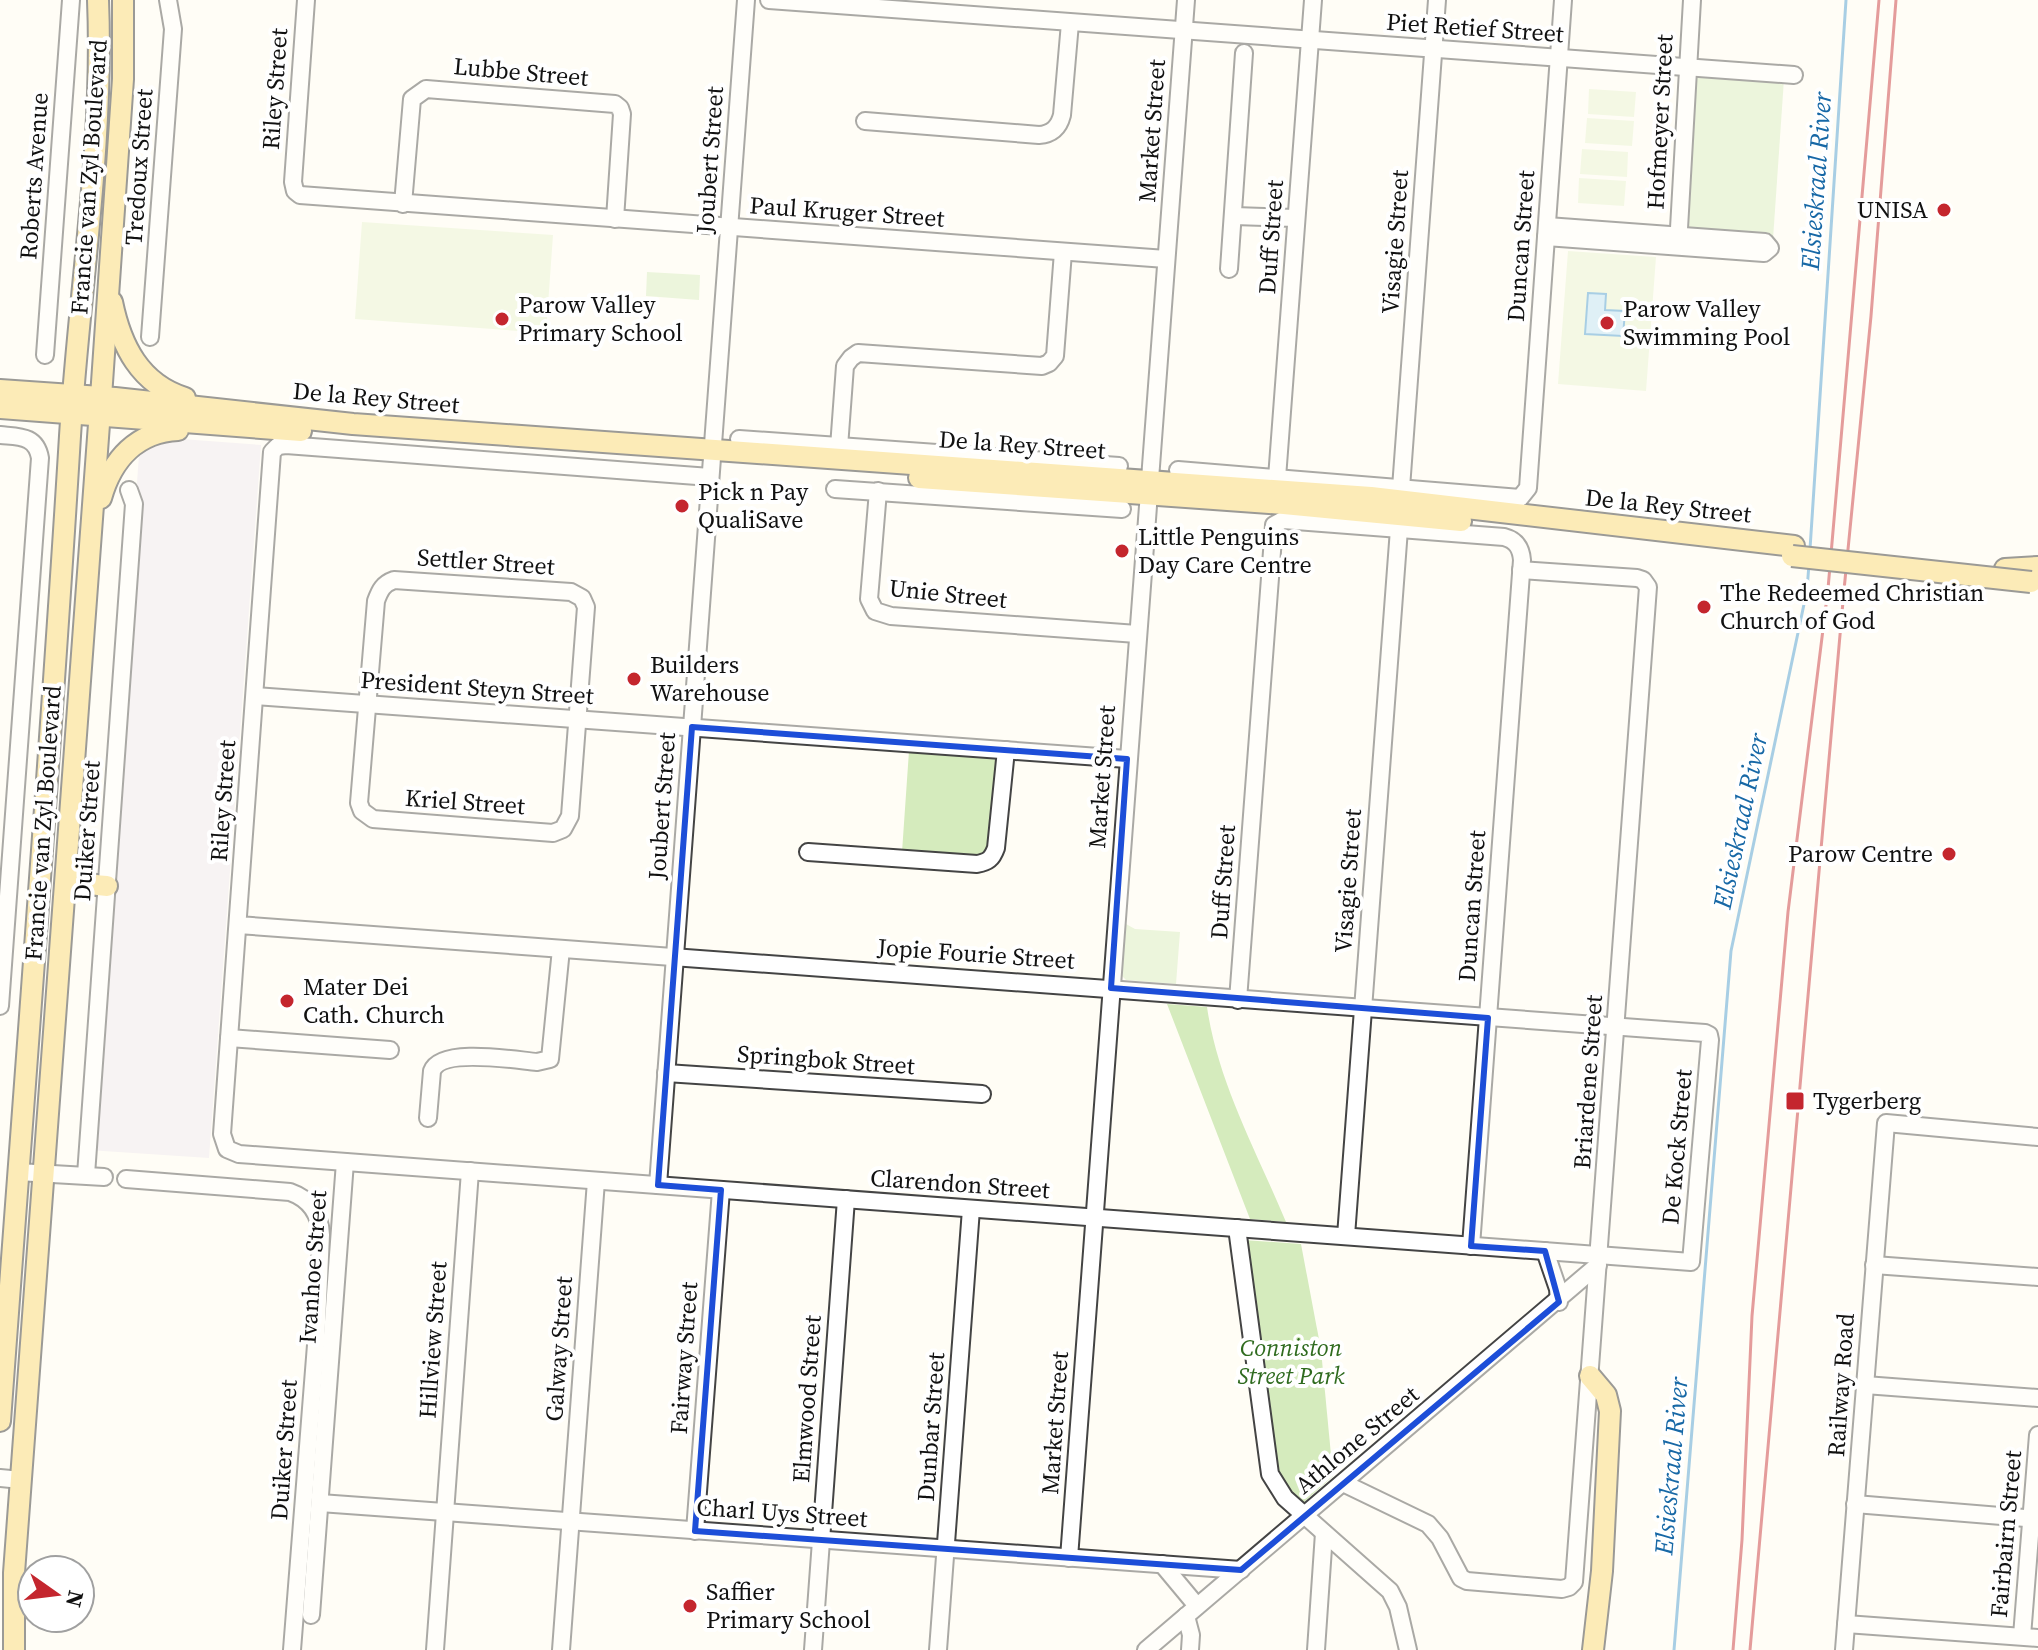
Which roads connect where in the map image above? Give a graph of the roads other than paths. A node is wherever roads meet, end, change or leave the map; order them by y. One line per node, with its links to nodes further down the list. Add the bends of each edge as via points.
1 (71, 0): 34 (street, Roberts Avenue)
2 (98, 0): 36 (main road, Francie van Zyl Boulevard, via 98,102)
3 (123, 0): 32 (main road, Francie van Zyl Boulevard, via 123,79)
4 (168, 0): 33 (street, Tredoux Street, via 173,29)
5 (306, 0): 22 (street, Riley Street)
6 (746, 0): 27 (street, Joubert Street)
7 (769, 0): 13 (street, Piet Retief Street)
8 (1186, 0): 14 (street, Market Street)
9 (1313, 0): 15 (street, Duff Street)
10 (1437, 0): 16 (street, Visagie Street)
11 (1563, 0): 18 (street, Duncan Street)
12 (1692, 0): 19 (street, Hofmeyer Street)
13 (1070, 23): 14 (street, Piet Retief Street); 21 (street, via 1062,115 1050,132)
14 (1184, 31): 15 (street, Piet Retief Street); 30 (street, Market Street)
15 (1311, 41): 16 (street, Piet Retief Street); 25 (street, Duff Street)
16 (1433, 50): 18 (street, Piet Retief Street); 49 (street, Visagie Street)
17 (1244, 53): 24 (street)
18 (1559, 58): 19 (street, Piet Retief Street); 28 (street, Duncan Street)
19 (1686, 67): 20 (street, Piet Retief Street); 28 (street, Hofmeyer Street, via 1678,241)
20 (1794, 75)
21 (865, 121)
22 (293, 182): 23 (street, Paul Kruger Street, via 300,195)
23 (403, 204): 26 (street, Paul Kruger Street); 26 (street, Lubbe Street, via 412,99 426,89 615,104 622,114)
24 (1234, 216): 25 (street); 31 (street)
25 (1296, 218): 47 (street, Duff Street)
26 (615, 219): 27 (street, Paul Kruger Street)
27 (729, 228): 29 (street, Paul Kruger Street); 44 (street, Joubert Street)
28 (1546, 231): 49 (street, Duncan Street, via 1525,495)
29 (1063, 252): 30 (street, Paul Kruger Street); 42 (street, via 1055,356 1049,363 858,353 845,366)
30 (1166, 259): 48 (street, Market Street)
31 (1229, 269)
32 (108, 275): 37 (main road, Francie van Zyl Boulevard); 39 (main road, via 123,342 142,372 164,390)
33 (150, 337)
34 (45, 355)
35 (0, 390): 36 (main road, De la Rey Street)
36 (73, 404): 37 (main road, De la Rey Street); 38 (main road, De la Rey Street); 89 (main road, Francie van Zyl Boulevard)
37 (100, 406): 39 (main road, De la Rey Street); 58 (main road, Francie van Zyl Boulevard)
38 (0, 408)
39 (223, 417): 44 (main road, De la Rey Street, via 353,424); 58 (main road, via 154,433 128,448 105,485)
40 (0, 435): 69 (street, via 27,438 37,445 40,458)
41 (739, 439): 42 (street, De la Rey Street)
42 (839, 447): 45 (street, De la Rey Street)
43 (271, 456): 44 (street, De la Rey Street, via 275,448 286,445); 60 (street, Riley Street)
44 (711, 463): 48 (main road, De la Rey Street); 63 (street, Joubert Street)
45 (1119, 466)
46 (1178, 470): 47 (street)
47 (1277, 478): 49 (street)
48 (1149, 487): 55 (main road, De la Rey Street, via 1371,497); 59 (street, Market Street)
49 (1401, 488)
50 (835, 489): 52 (street)
51 (129, 490): 68 (street, Duiker Street, via 134,504)
52 (878, 491): 53 (street); 59 (street, Unie Street, via 869,599 882,614)
53 (1122, 509)
54 (1399, 529): 56 (street, via 1508,538 1520,549); 74 (street, Duff Street, via 1283,520 1273,528); 76 (street, Visagie Street)
55 (1793, 551): 57 (main road, De la Rey Street, bridge); 57 (main road, De la Rey Street, via 2005,569)
56 (1521, 570): 77 (street, Duncan Street); 78 (street, Briardene Street, via 1637,578 1648,590)
57 (2036, 577)
58 (87, 579): 67 (main road, Francie van Zyl Boulevard)
59 (1137, 634): 65 (street, Market Street)
60 (255, 696): 61 (street, President Steyn Street); 70 (street, Riley Street)
61 (368, 704): 62 (street, President Steyn Street); 62 (street, Kriel Street, via 359,803 366,816 553,833 563,829 570,816); 62 (street, Settler Street, via 376,601 386,583 571,592 586,607)
62 (577, 719): 63 (street, President Steyn Street)
63 (692, 727): 64 (street, President Steyn Street); 72 (street, Joubert Street)
64 (1006, 750): 65 (street, President Steyn Street); 66 (street, via 996,848 986,862)
65 (1127, 759): 73 (street, Market Street)
66 (808, 852)
67 (67, 859): 68 (main road, via 80,880); 90 (main road, Francie van Zyl Boulevard)
68 (107, 886): 91 (street, Duiker Street)
69 (4, 907): 75 (street)
70 (238, 925): 71 (street, Jopie Fourie Street); 80 (street, Riley Street)
71 (561, 949): 72 (street, Jopie Fourie Street); 84 (street, via 550,1059 457,1056 440,1061 432,1071)
72 (675, 957): 73 (street, Jopie Fourie Street); 82 (street, Joubert Street)
73 (1111, 988): 74 (street, Jopie Fourie Street); 99 (street, Market Street)
74 (1238, 1000): 76 (street, Jopie Fourie Street)
75 (0, 1006)
76 (1363, 1008): 77 (street, Jopie Fourie Street); 101 (street, Visagie Street)
77 (1488, 1018): 78 (street, Jopie Fourie Street); 102 (street, Duncan Street)
78 (1616, 1026): 79 (street, Jopie Fourie Street); 104 (street, Briardene Street)
79 (1709, 1035): 105 (street, De Kock Street)
80 (229, 1038): 81 (street); 86 (street, Riley Street, via 222,1134)
81 (390, 1050)
82 (666, 1073): 83 (street, Springbok Street); 95 (street, Joubert Street)
83 (982, 1094)
84 (428, 1118)
85 (2038, 1137): 106 (street, Railway Road, via 1886,1123)
86 (227, 1149): 87 (street, Clarendon Street)
87 (345, 1162): 88 (street, Clarendon Street); 116 (street, Ivanhoe Street)
88 (470, 1171): 94 (street, Clarendon Street); 118 (street, Hillview Street)
89 (18, 1172): 90 (street); 112 (main road, Francie van Zyl Boulevard)
90 (43, 1174): 91 (street); 114 (main road, Francie van Zyl Boulevard)
91 (86, 1175): 92 (street)
92 (104, 1177)
93 (126, 1179): 136 (street, Duiker Street, via 290,1192 317,1215 321,1235 316,1345)
94 (596, 1181): 95 (street, Clarendon Street); 121 (street, Galway Street)
95 (658, 1185): 96 (street, Clarendon Street)
96 (721, 1190): 97 (street, Clarendon Street); 122 (street, Fairway Street)
97 (846, 1199): 98 (street, Clarendon Street); 124 (street, Elmwood Street)
98 (971, 1209): 99 (street, Clarendon Street); 125 (street, Dunbar Street)
99 (1094, 1218): 100 (street, Clarendon Street); 126 (street, Market Street)
100 (1237, 1228): 101 (street, Clarendon Street); 119 (street, via 1270,1474 1280,1493)
101 (1346, 1236): 102 (street, Clarendon Street)
102 (1471, 1246): 103 (street, Clarendon Street)
103 (1545, 1251): 104 (street, Clarendon Street); 108 (street)
104 (1599, 1260): 105 (street, Clarendon Street); 108 (street, Athlone Street); 109 (street, Briardene Street)
105 (1691, 1262)
106 (1874, 1265): 107 (street); 110 (street, Railway Road)
107 (2038, 1277)
108 (1559, 1302): 115 (street, Athlone Street)
109 (1590, 1376): 115 (street, Briardene Street, via 1572,1585 1562,1589 1464,1580 1428,1524); 145 (main road, via 1606,1395 1610,1411)
110 (1865, 1385): 111 (street); 117 (street, Railway Road)
111 (2038, 1398)
112 (0, 1421)
113 (2038, 1435): 120 (street, Fairbairn Street)
114 (10, 1479): 129 (main road, Francie van Zyl Boulevard)
115 (1343, 1483): 119 (street, Athlone Street)
116 (320, 1503): 118 (street, Charl Uys Street); 131 (street, Ivanhoe Street)
117 (1855, 1504): 120 (street); 132 (street, Railway Road)
118 (445, 1513): 121 (street, Charl Uys Street); 137 (street, Hillview Street)
119 (1305, 1516): 123 (street); 128 (street, Athlone Street)
120 (2035, 1519): 133 (street, Fairbairn Street)
121 (570, 1522): 122 (street, Charl Uys Street); 138 (street, Galway Street)
122 (695, 1531): 124 (street, Charl Uys Street)
123 (1324, 1533): 143 (street); 144 (street, via 1390,1591)
124 (820, 1540): 125 (street, Charl Uys Street); 139 (street, Elmwood Street)
125 (946, 1549): 126 (street, Charl Uys Street); 140 (street, Dunbar Street)
126 (1069, 1558): 127 (street, Charl Uys Street)
127 (1162, 1564): 128 (street, Charl Uys Street); 130 (street)
128 (1241, 1570): 130 (street, Athlone Street)
129 (14, 1573): 134 (main road); 135 (main road, Francie van Zyl Boulevard)
130 (1192, 1611): 141 (street, Athlone Street); 142 (street)
131 (311, 1615)
132 (1846, 1624): 133 (street); 146 (street, Railway Road)
133 (2030, 1637)
134 (7, 1650)
135 (14, 1650)
136 (292, 1650)
137 (435, 1650)
138 (561, 1650)
139 (813, 1650)
140 (938, 1650)
141 (1146, 1650)
142 (1190, 1650)
143 (1316, 1650)
144 (1408, 1650)
145 (1593, 1650)
146 (1844, 1650)

